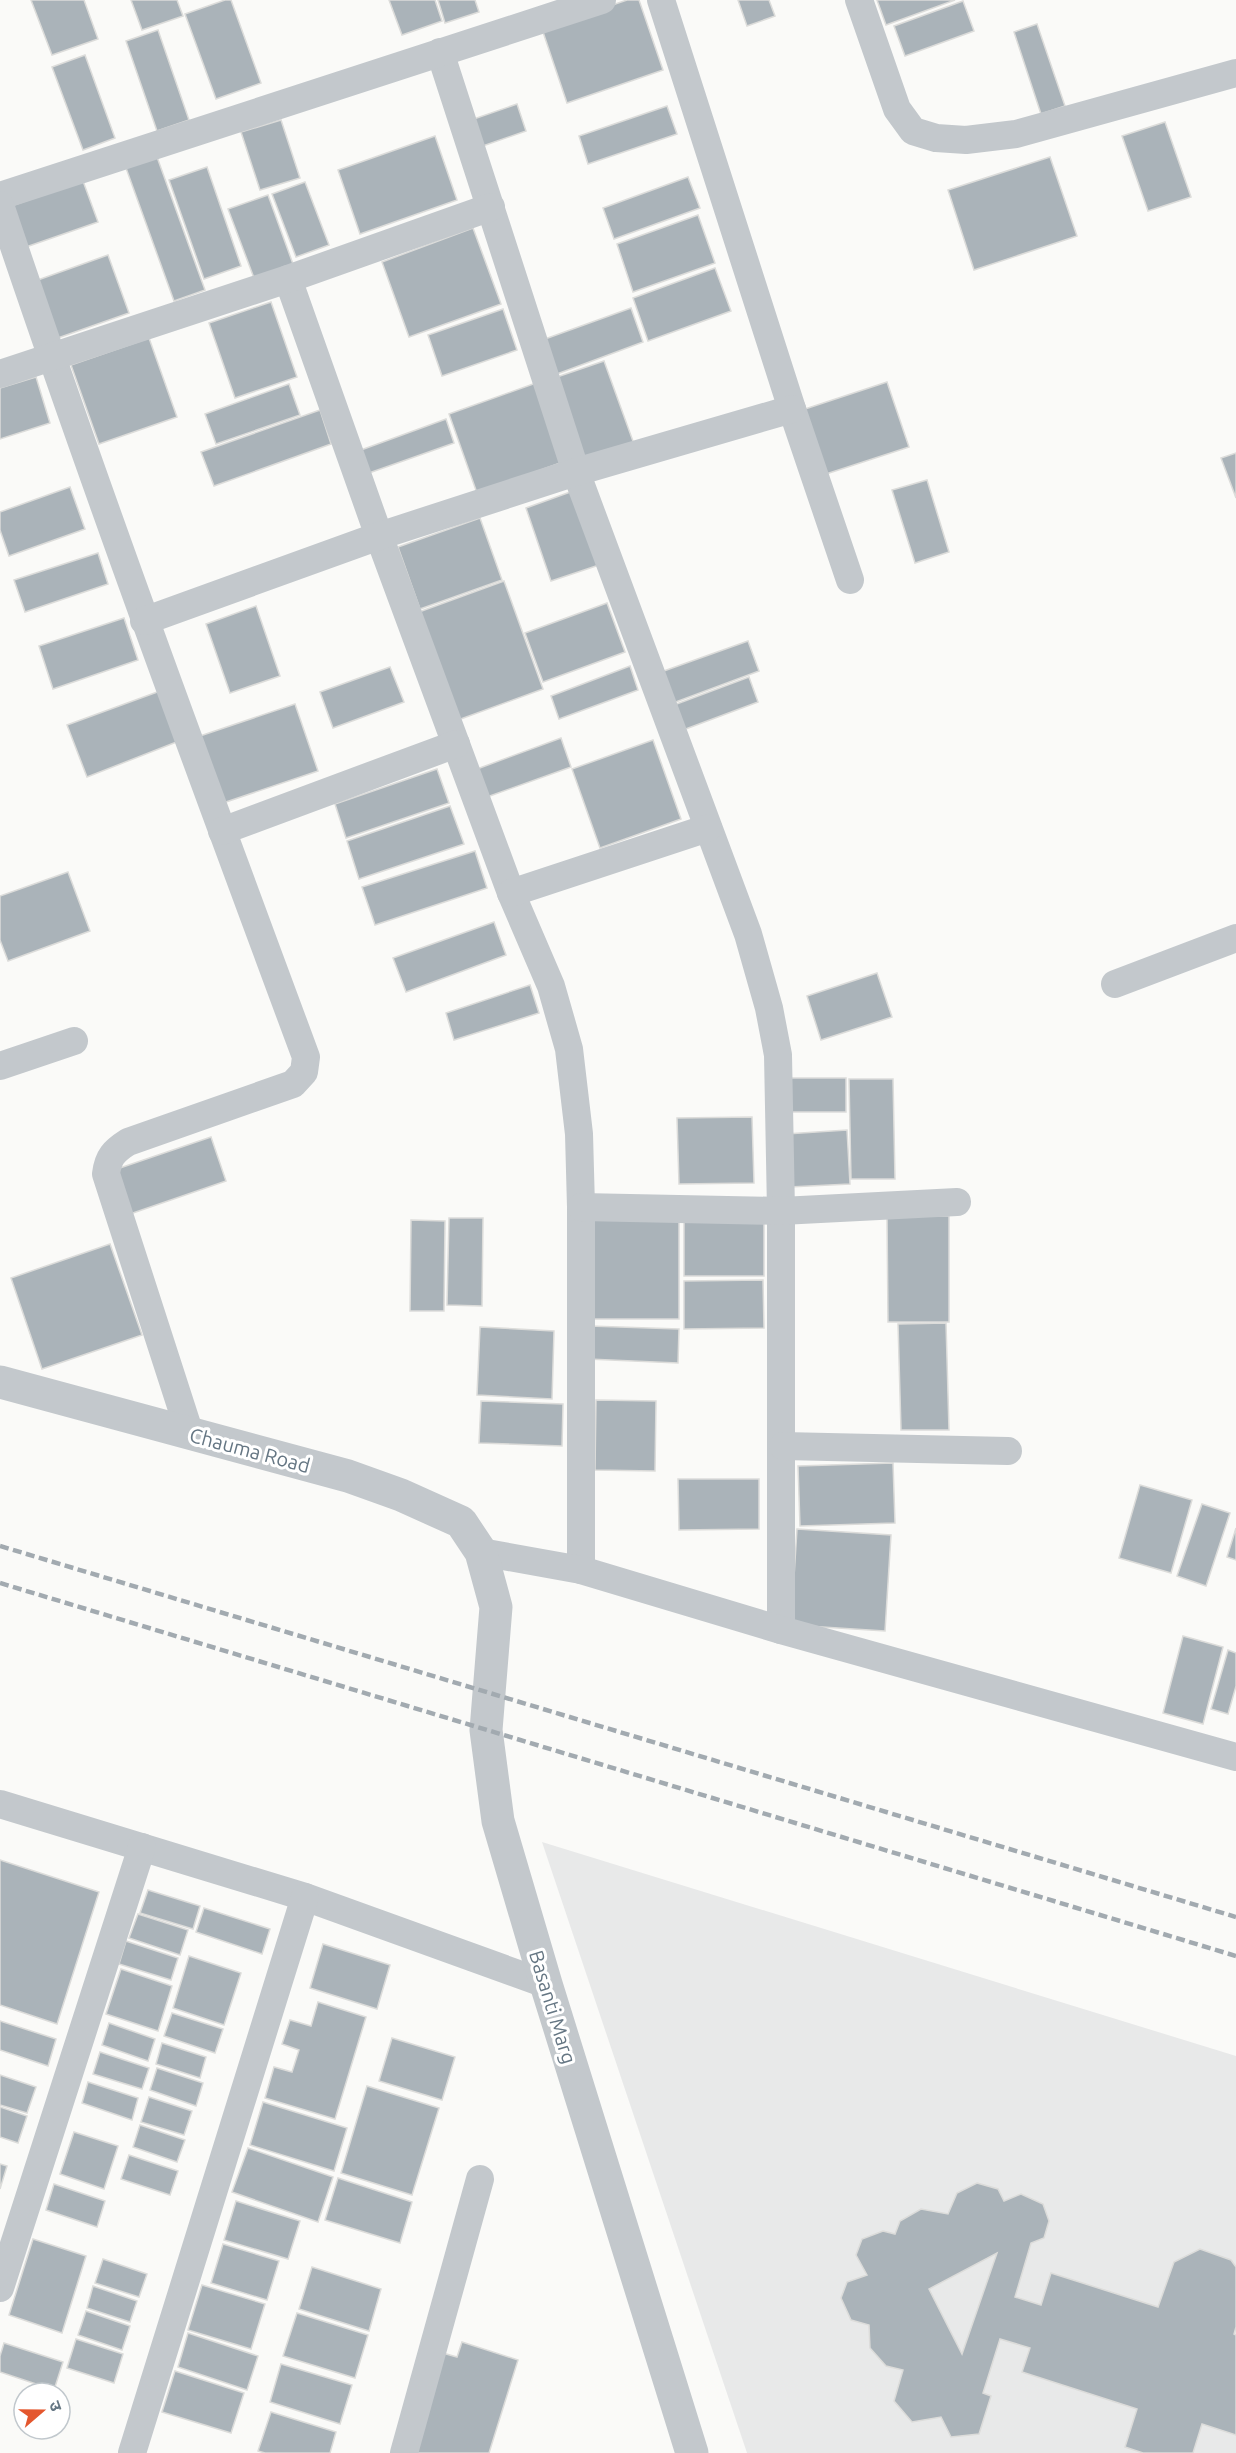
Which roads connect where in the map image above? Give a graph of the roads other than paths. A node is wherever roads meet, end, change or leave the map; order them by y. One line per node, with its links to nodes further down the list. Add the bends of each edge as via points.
1 (602, 0): 4 (street)
2 (661, 0): 12 (street)
3 (858, 0): 5 (street, via 897,109 913,131 936,138 966,140 1016,134)
4 (440, 52): 6 (street); 8 (street)
5 (1236, 73)
6 (0, 196)
7 (0, 205): 10 (street)
8 (491, 207): 9 (street); 13 (street)
9 (288, 279): 10 (street); 14 (street)
10 (51, 357): 11 (street); 16 (street)
11 (0, 374)
12 (792, 409): 13 (street); 15 (street)
13 (576, 472): 14 (street); 18 (street)
14 (379, 536): 16 (street); 17 (street)
15 (850, 580)
16 (144, 621): 19 (street)
17 (456, 744): 19 (street); 20 (street)
18 (708, 828): 20 (street); 27 (street, via 748,934 776,1044)
19 (222, 831): 29 (street, via 306,1057 304,1072 293,1083 128,1142 107,1160 106,1174)
20 (511, 893): 26 (street, via 551,986 569,1049 579,1134)
21 (1236, 938): 22 (street)
22 (1115, 984)
23 (74, 1041): 24 (street)
24 (0, 1066)
25 (957, 1202): 27 (street)
26 (581, 1207): 27 (street); 33 (street)
27 (781, 1210): 30 (street)
28 (0, 1382): 29 (street, Chauma Road)
29 (190, 1434): 32 (street, Chauma Road, via 348,1476 401,1496 461,1522)
30 (783, 1446): 31 (street); 34 (street)
31 (1008, 1450)
32 (481, 1552): 33 (street); 39 (street, Basanti Marg, via 496,1608 486,1730 493,1789 498,1821)
33 (581, 1570): 34 (street)
34 (782, 1630): 35 (street)
35 (1236, 1757)
36 (0, 1804): 37 (street)
37 (142, 1847): 38 (street); 41 (street)
38 (305, 1897): 39 (street); 42 (street)
39 (546, 1984): 44 (street, Basanti Marg)
40 (480, 2179): 43 (street)
41 (0, 2288)
42 (132, 2453)
43 (404, 2453)
44 (692, 2453)

